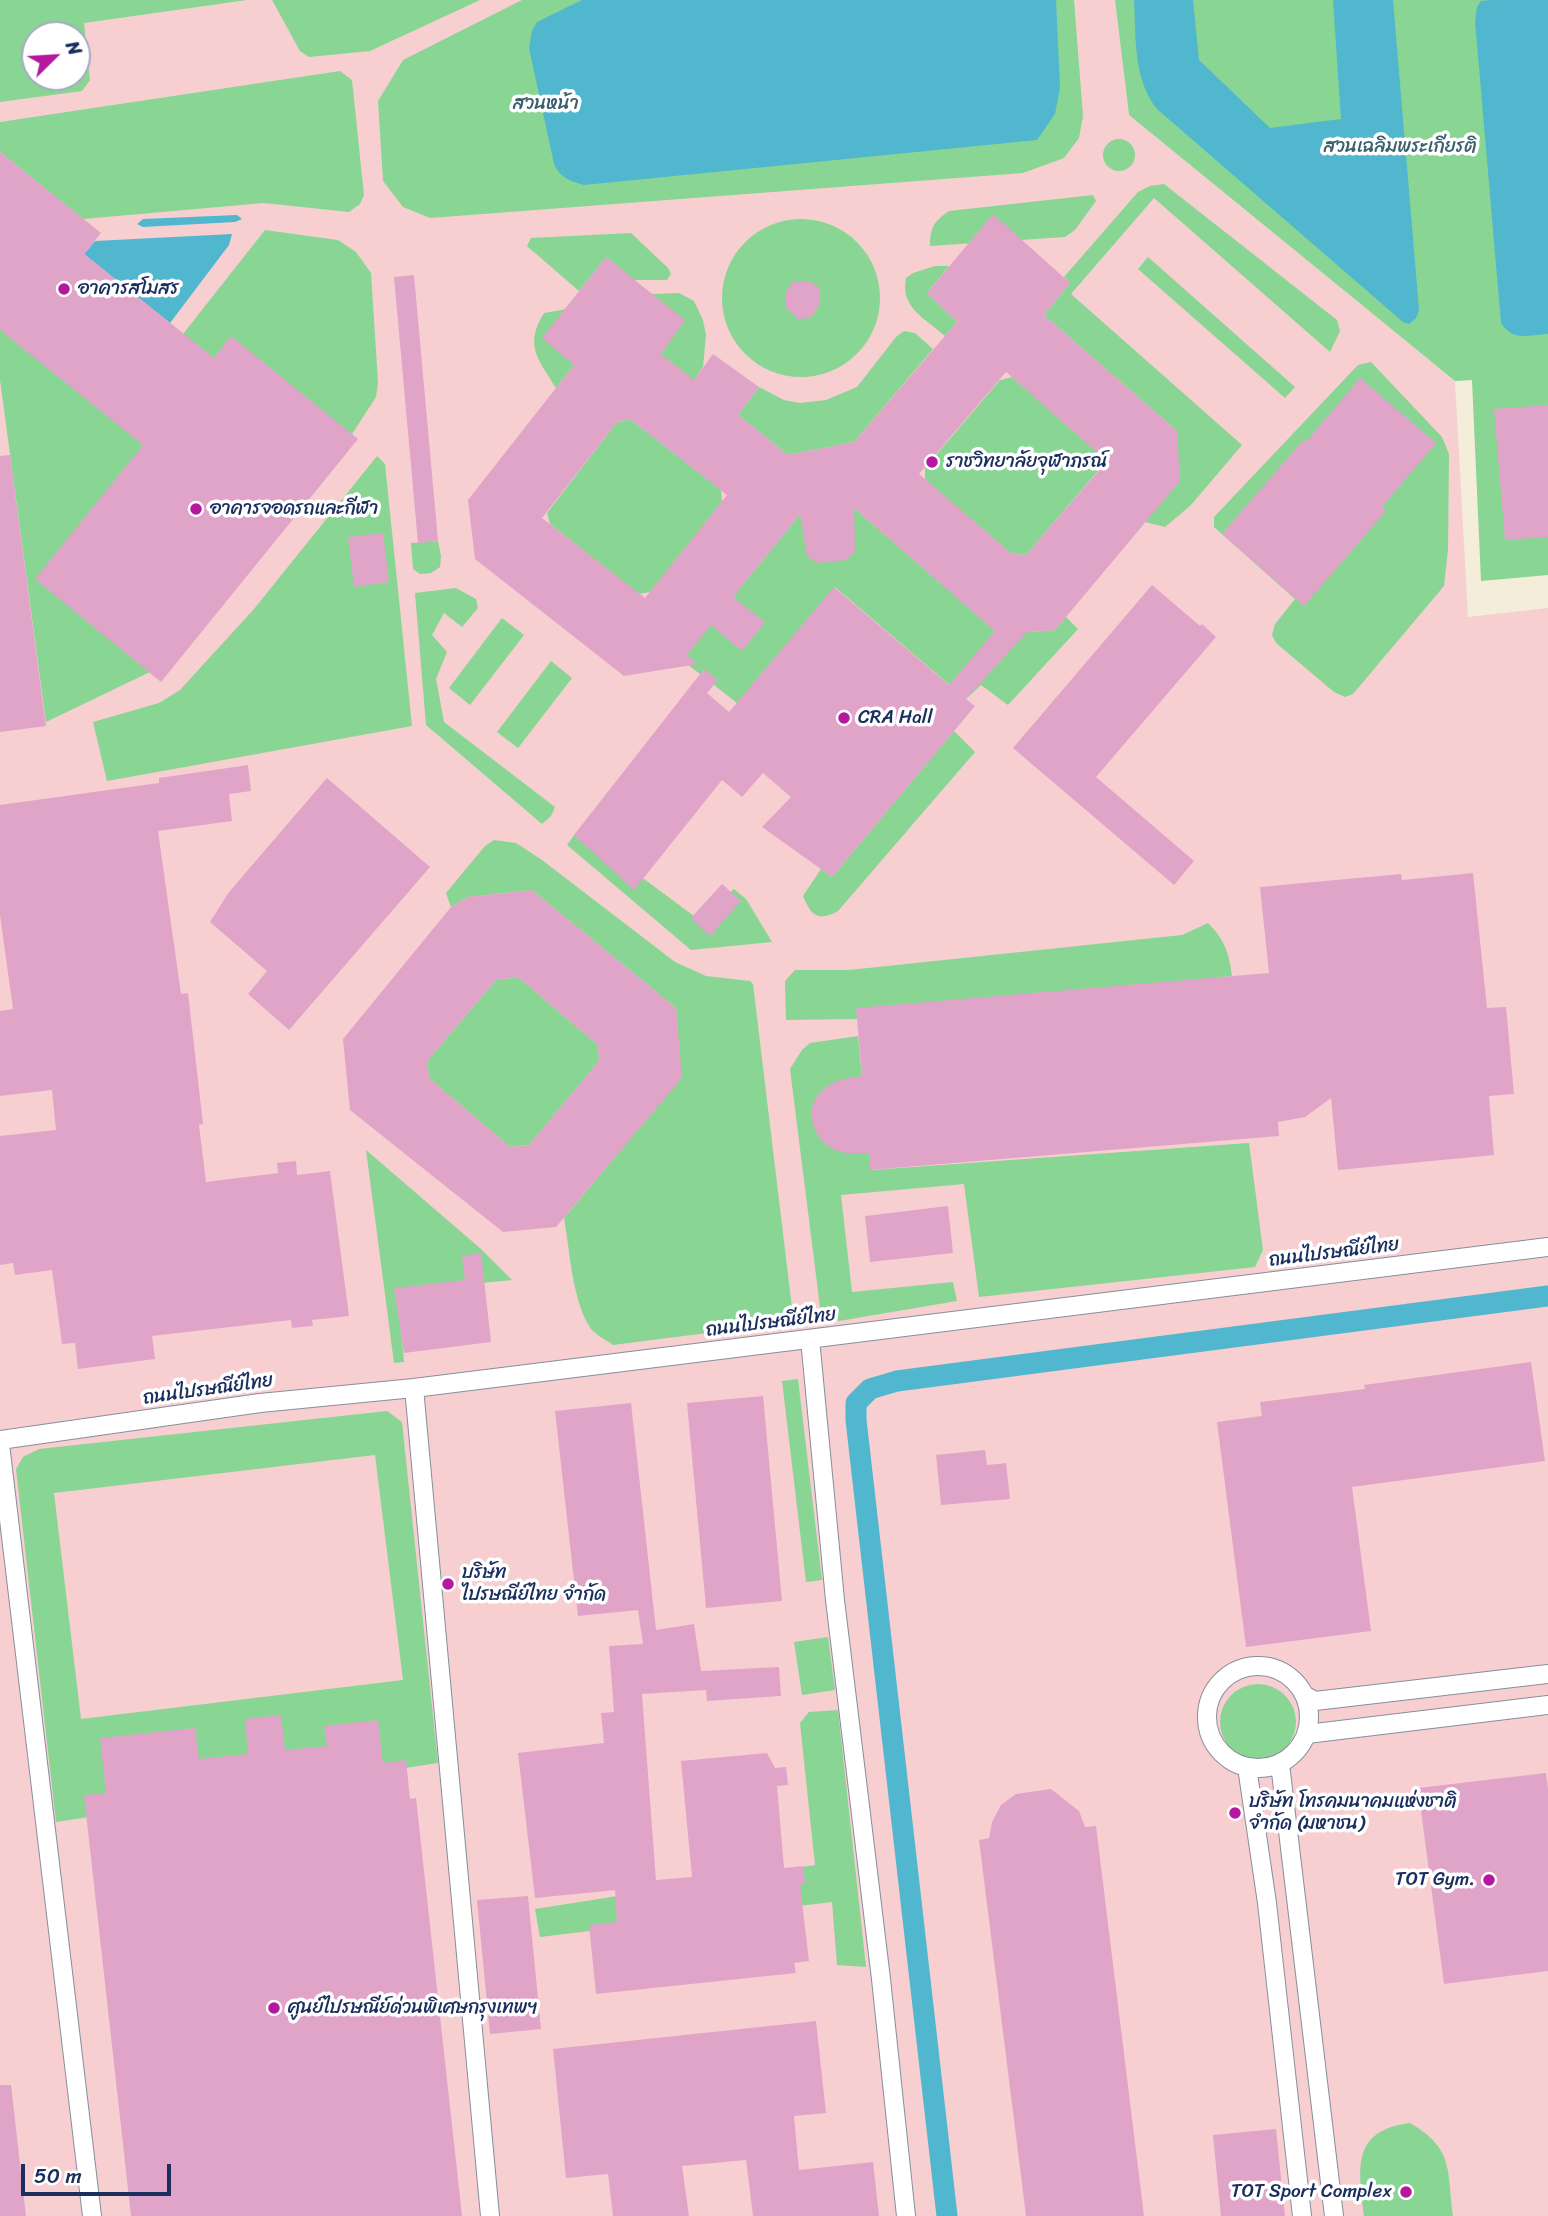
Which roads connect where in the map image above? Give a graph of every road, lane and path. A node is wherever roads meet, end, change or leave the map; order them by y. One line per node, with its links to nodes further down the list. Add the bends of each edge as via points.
1 (1548, 1247): 2 (street, ถนนไปรษณีย์ไทย)
2 (810, 1339): 3 (street, ถนนไปรษณีย์ไทย); 13 (street, via 835,1600)
3 (414, 1388): 4 (street, ถนนไปรษณีย์ไทย, via 260,1403); 12 (street)
4 (0, 1442): 11 (street)
5 (1548, 1674): 6 (street, via 1315,1700)
6 (1306, 1696): 8 (street); 10 (street, via 1294,1679 1276,1668 1255,1665 1235,1670 1219,1684 1209,1702 1207,1723 1213,1742 1228,1758)
7 (1548, 1705): 8 (street)
8 (1307, 1734): 9 (street, via 1297,1752)
9 (1280, 1764): 10 (street); 15 (street)
10 (1248, 1767): 14 (street)
11 (92, 2216)
12 (490, 2216)
13 (906, 2216)
14 (1302, 2216)
15 (1334, 2216)

